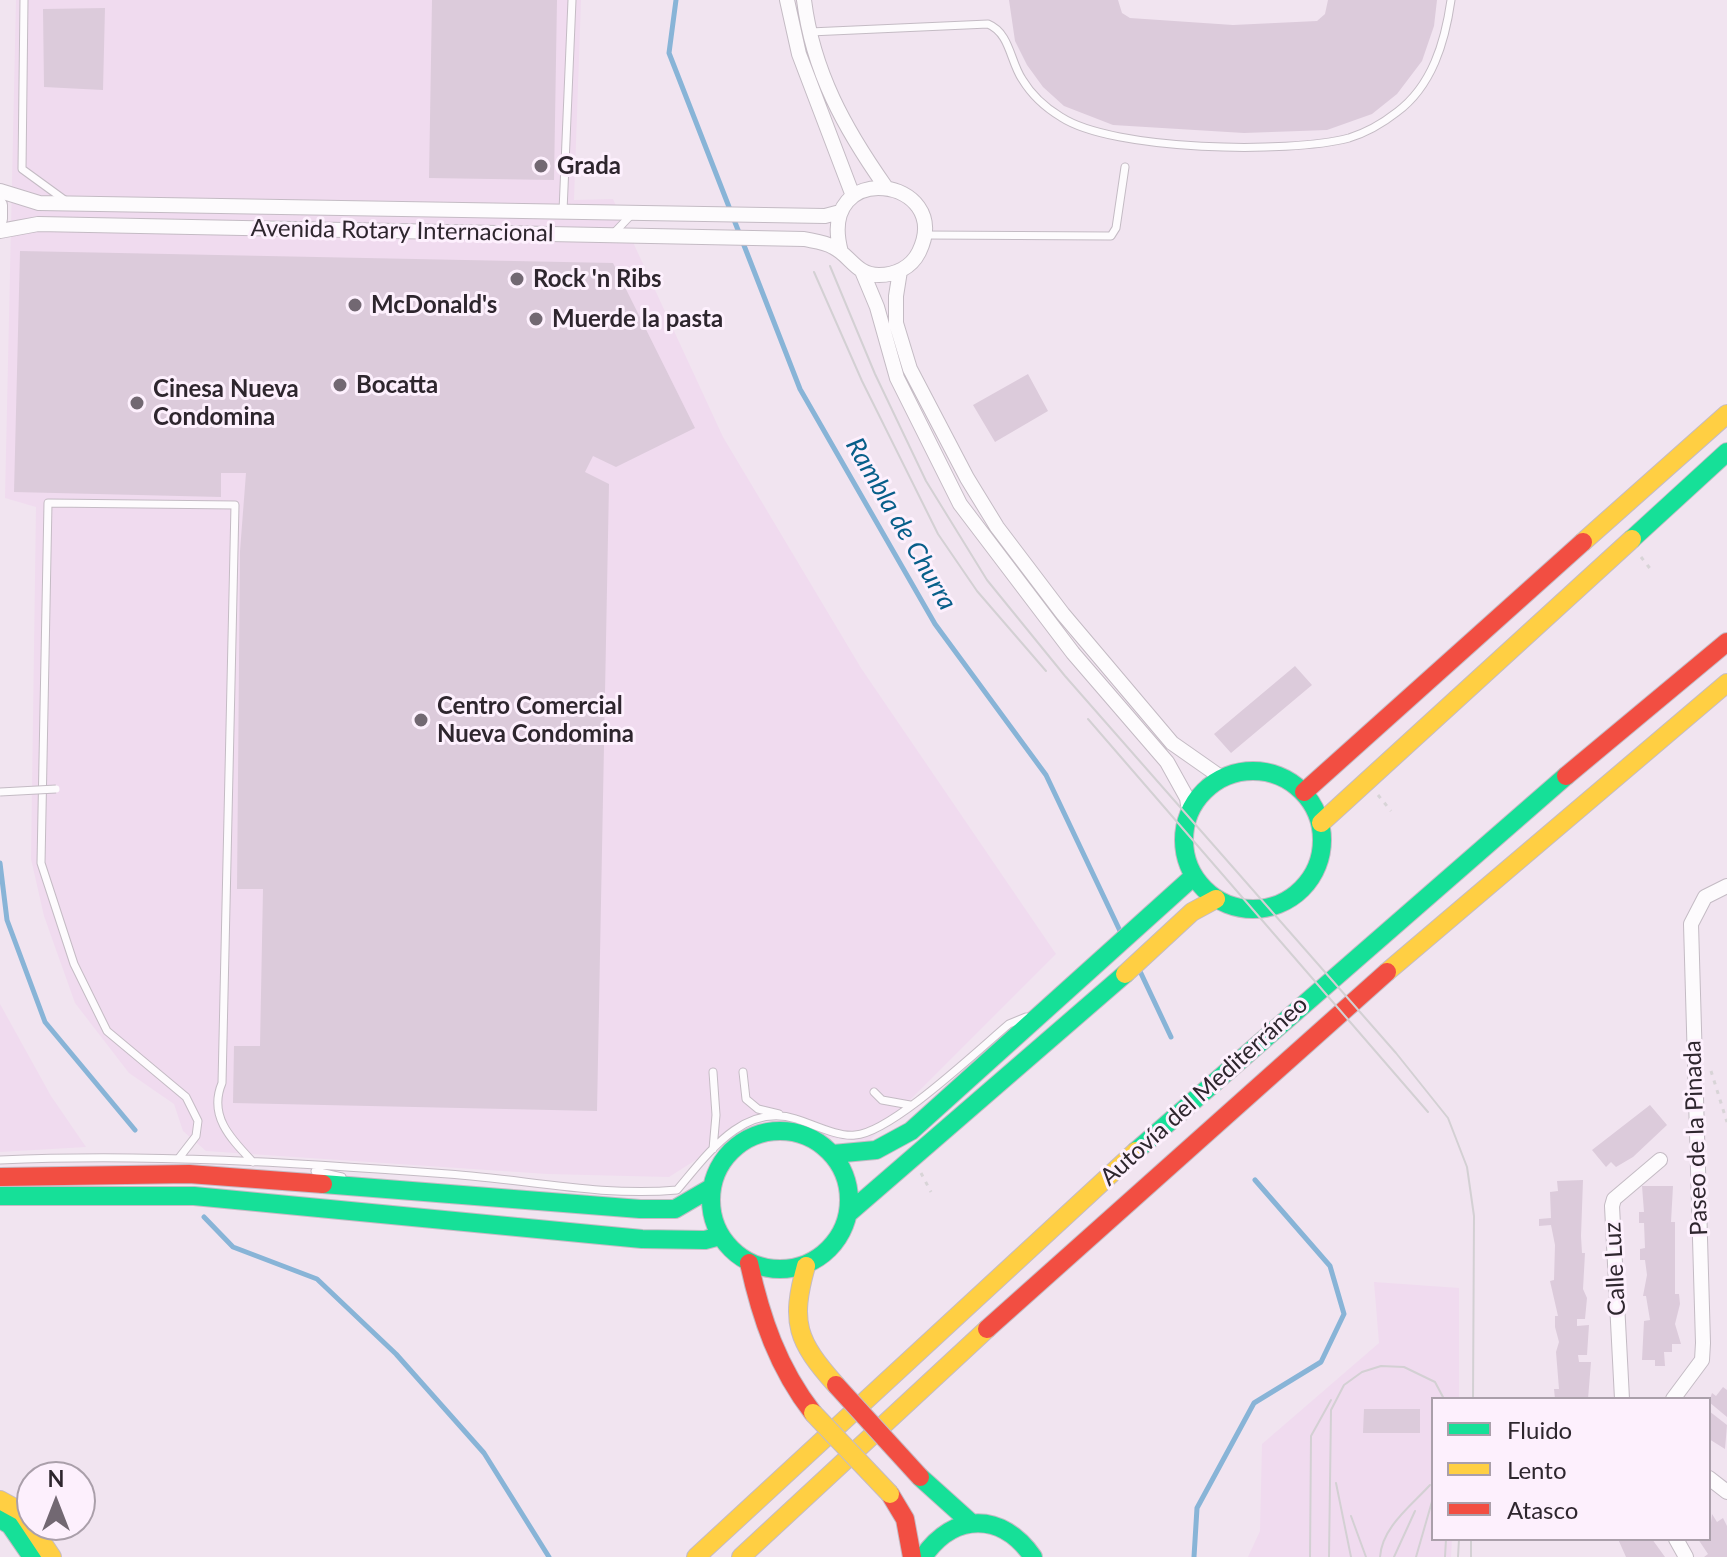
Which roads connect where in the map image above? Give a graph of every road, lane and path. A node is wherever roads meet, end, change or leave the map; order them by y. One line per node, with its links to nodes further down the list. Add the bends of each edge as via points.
1 (24, 0): 11 (lane, via 22,169)
2 (572, 0): 14 (lane)
3 (787, 0): 10 (street, via 799,54)
4 (804, 0): 6 (street)
5 (1451, 0): 6 (lane, via 1430,73 1409,102 1352,137 1299,144 1158,143 1080,128 1031,91 1004,36 988,24)
6 (810, 32): 8 (street, via 844,128)
7 (1125, 167): 21 (lane, via 1111,236)
8 (885, 186): 10 (street); 21 (street, via 908,196 921,213)
9 (0, 191): 11 (street, Avenida Rotary Internacional, via 39,203)
10 (853, 196): 15 (street)
11 (66, 201): 12 (street, Avenida Rotary Internacional)
12 (241, 204): 14 (street, Avenida Rotary Internacional); 18 (street, via 235,219)
13 (0, 205): 17 (street)
14 (563, 211): 16 (street, Avenida Rotary Internacional)
15 (840, 212): 16 (street, Avenida Rotary Internacional); 22 (street, via 836,232)
16 (634, 213): 20 (lane)
17 (0, 219)
18 (199, 227): 19 (street, Avenida Rotary Internacional, via 38,224); 20 (street, Avenida Rotary Internacional)
19 (0, 231)
20 (611, 235): 22 (street, Avenida Rotary Internacional, via 804,239)
21 (925, 235): 24 (street, via 918,255)
22 (841, 252): 23 (street)
23 (862, 271): 24 (street); 33 (street, via 897,378 960,504 1073,653 1167,762)
24 (900, 271): 29 (street, via 896,323 910,369 997,527 1175,746)
25 (1727, 414): 32 (main road)
26 (1727, 452): 34 (main road)
27 (1727, 642): 70 (main road, Autovía del Mediterráneo, via 1493,836 1208,1086)
28 (1727, 683): 71 (main road, Autovía del Mediterráneo, via 1267,1074)
29 (1222, 778): 32 (main road, via 1243,771 1265,772); 33 (main road, via 1202,792)
30 (56, 789): 31 (lane, bridge)
31 (0, 792)
32 (1304, 792): 34 (main road)
33 (1189, 812): 35 (main road, via 1185,856)
34 (1321, 823): 37 (main road, via 1318,864 1294,896 1255,909)
35 (1194, 876): 37 (main road); 38 (main road)
36 (1727, 886): 39 (street, Paseo de la Pinada, via 1705,897 1691,924)
37 (1216, 899): 57 (main road, via 1192,912)
38 (1046, 1009): 43 (lane, via 1009,1024); 47 (main road, via 911,1131 876,1150)
39 (1693, 1066): 45 (path, via 1710,1068); 62 (street, Paseo de la Pinada, via 1702,1360)
40 (713, 1072): 46 (lane)
41 (743, 1072): 44 (lane, via 746,1099 758,1109)
42 (874, 1092): 43 (lane, via 882,1100)
43 (910, 1105): 44 (lane, via 887,1124 855,1135)
44 (788, 1117): 46 (lane, via 761,1117 725,1134)
45 (1727, 1122)
46 (713, 1149): 52 (lane, via 677,1190 639,1193 449,1174)
47 (833, 1154): 54 (main road, via 806,1136 773,1131 751,1137 732,1149); 57 (main road, via 847,1181)
48 (179, 1158): 49 (lane); 51 (lane); 51 (lane, via 196,1136 198,1121 186,1097 107,1031 74,964 41,863 48,503 235,505 222,1083 215,1099 224,1132)
49 (0, 1160)
50 (1660, 1160): 61 (street, Calle Luz, via 1612,1206)
51 (253, 1162): 52 (lane)
52 (294, 1166): 55 (lane)
53 (0, 1177): 55 (main road, via 189,1174)
54 (711, 1188): 55 (main road, via 675,1209); 58 (main road, via 711,1213)
55 (399, 1190)
56 (0, 1196): 58 (main road, via 194,1196 642,1239)
57 (850, 1212): 60 (main road, via 826,1253)
58 (720, 1236): 59 (main road)
59 (749, 1263): 60 (main road, via 777,1270); 72 (main road, bridge, via 760,1316 790,1385 890,1494 905,1519)
60 (806, 1266): 67 (main road, bridge, via 795,1299 796,1332 811,1357 920,1477)
61 (1622, 1397)
62 (1674, 1397)
63 (1711, 1480): 64 (street)
64 (1727, 1492)
65 (0, 1500): 69 (main road, via 22,1512)
66 (0, 1519): 68 (main road)
67 (970, 1522): 73 (main road, via 939,1535); 74 (main road, via 1012,1531)
68 (32, 1557)
69 (52, 1557)
70 (696, 1557)
71 (741, 1557)
72 (912, 1557)
73 (923, 1557)
74 (1033, 1557)

